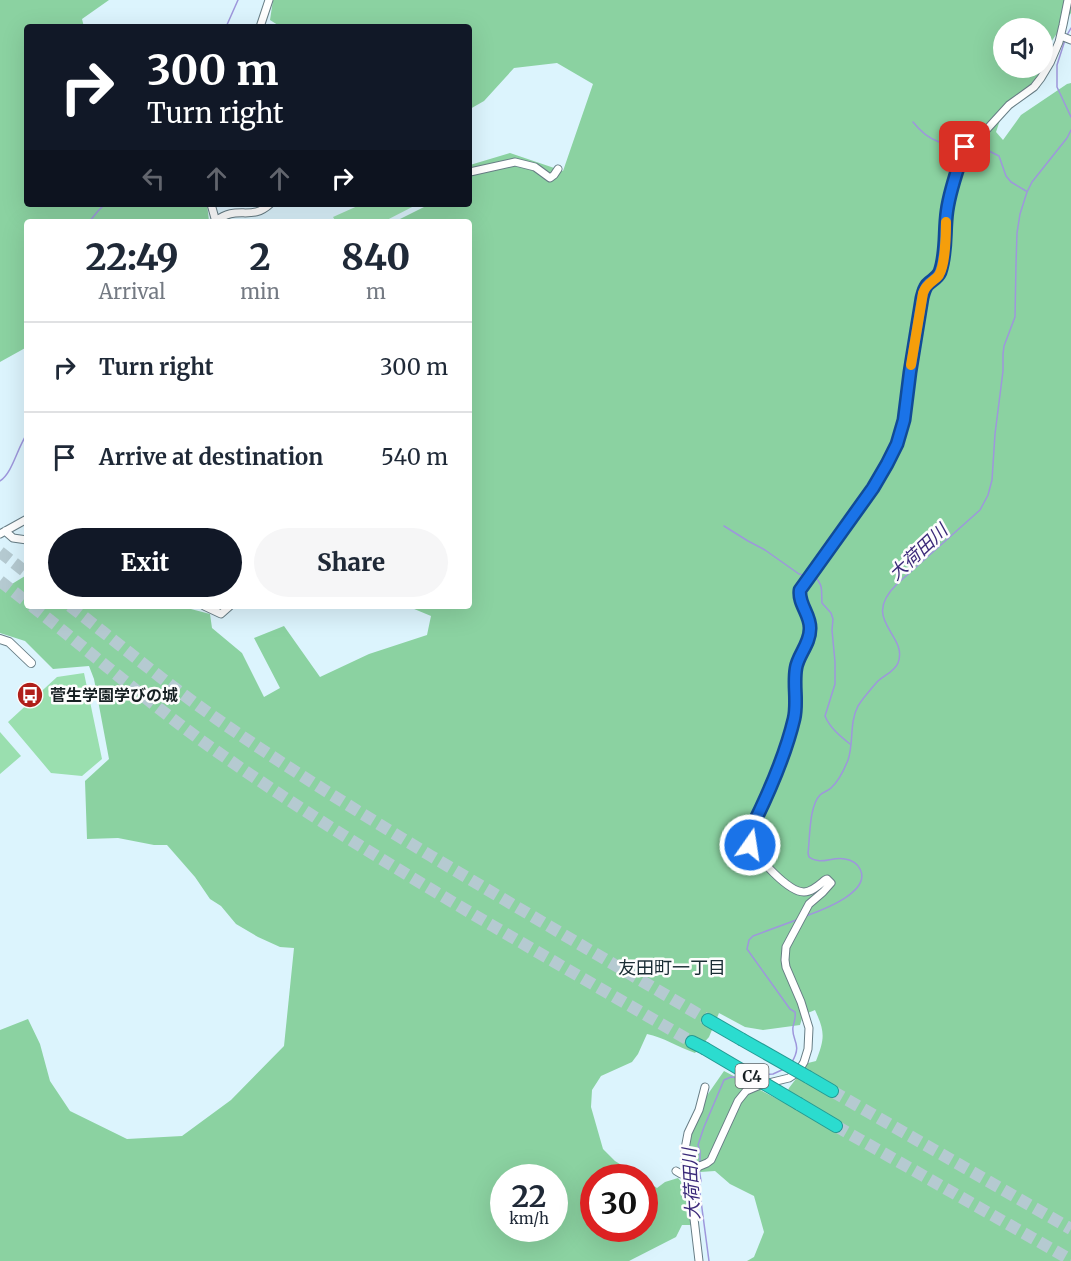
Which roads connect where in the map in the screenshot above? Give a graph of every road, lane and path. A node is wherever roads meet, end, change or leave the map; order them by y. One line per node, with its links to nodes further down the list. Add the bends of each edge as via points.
1 (269, 0): 3 (street)
2 (1068, 0): 4 (street)
3 (261, 24)
4 (1061, 37): 5 (street); 23 (street, via 1034,87 965,147 947,211 940,271 925,288 922,298 897,444 873,488 800,590 811,629 797,665 794,719 775,777 749,836 750,845 790,887 806,892 827,879 831,883 809,904 786,947 786,967 807,1021 807,1056 798,1072 789,1078 749,1088 742,1094 711,1160)
5 (1070, 40)
6 (558, 169): 7 (street, via 550,177 535,167 515,162)
7 (472, 172)
8 (266, 207): 9 (street, via 226,214)
9 (220, 219)
10 (24, 521): 11 (street)
11 (2, 533): 12 (street)
12 (24, 540)
13 (210, 609): 14 (street, via 221,614)
14 (227, 609)
15 (0, 639): 16 (street, via 9,642)
16 (31, 663)
17 (708, 1020): 20 (highway, C4, bridge)
18 (692, 1042): 21 (highway, C4, bridge)
19 (705, 1087): 23 (street, via 686,1141)
20 (832, 1091)
21 (836, 1126)
22 (676, 1171): 23 (street)
23 (688, 1171): 24 (street)
24 (699, 1261)

